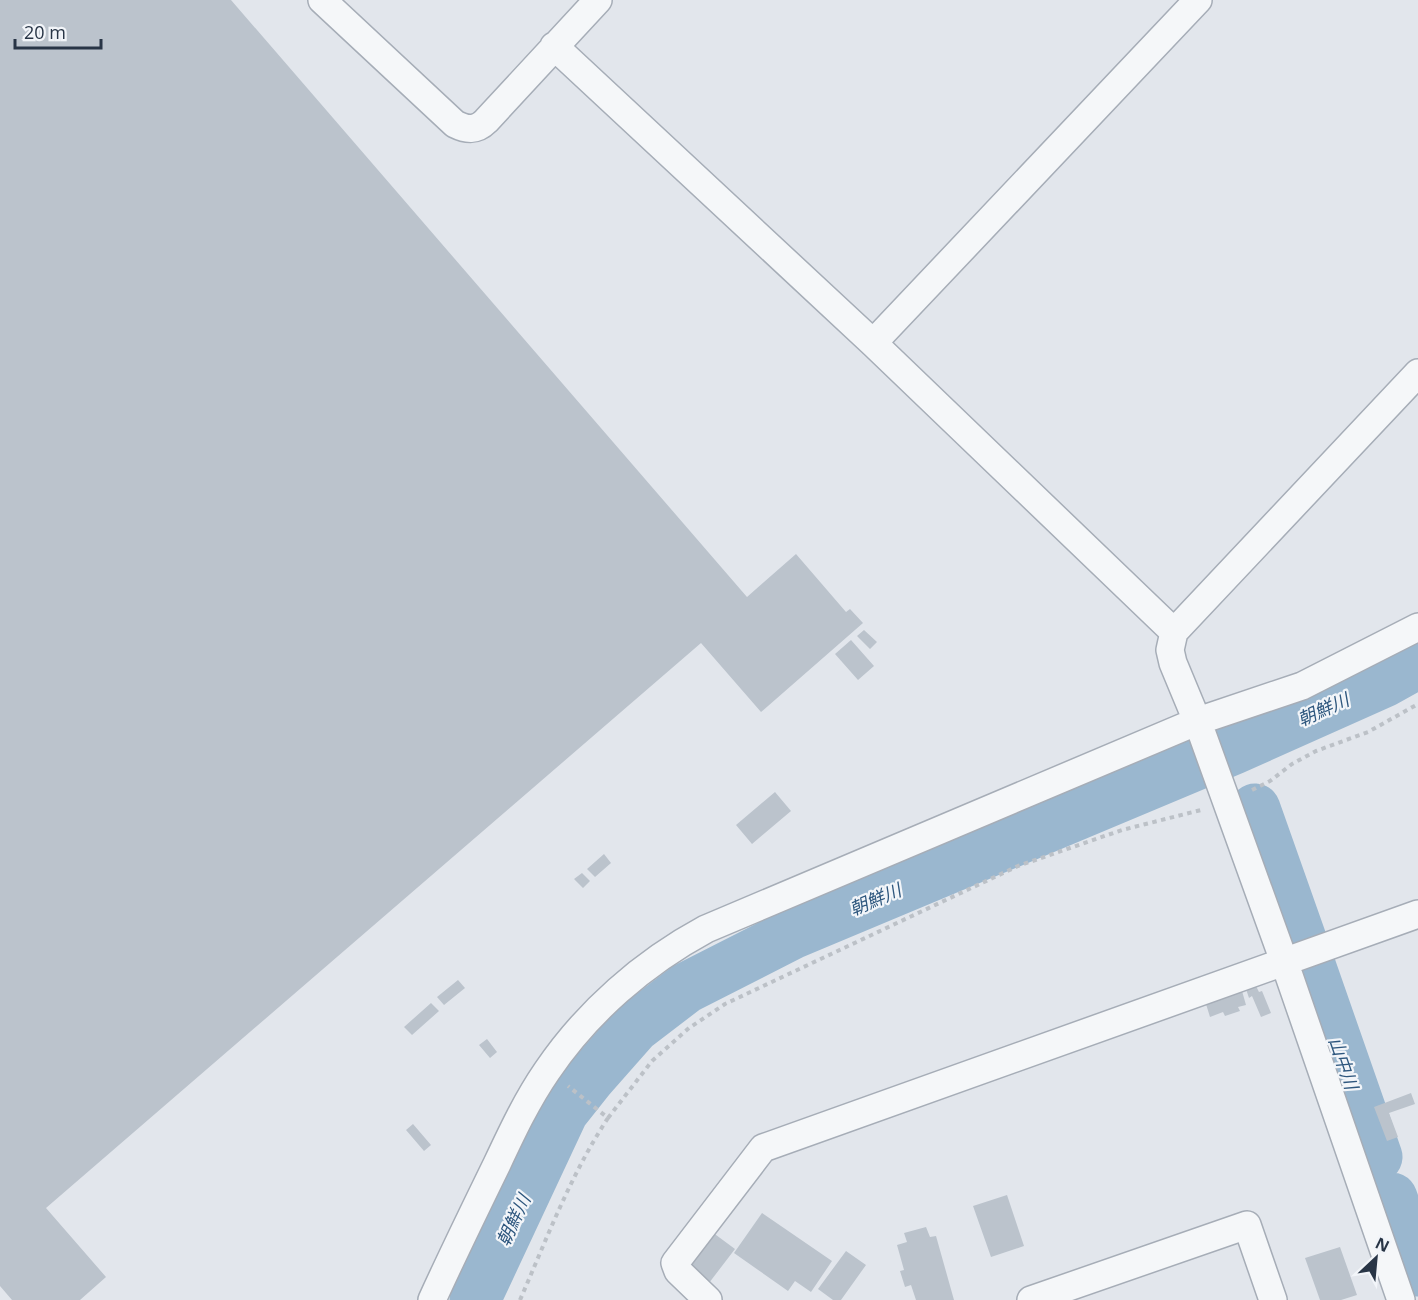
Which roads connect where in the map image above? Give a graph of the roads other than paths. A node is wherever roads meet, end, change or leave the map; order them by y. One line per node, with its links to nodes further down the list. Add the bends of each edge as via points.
1 (322, 0): 4 (street, via 454,124 472,130 486,121)
2 (598, 0): 4 (street)
3 (1198, 0): 5 (street)
4 (554, 46): 5 (street)
5 (873, 344): 8 (street)
6 (1418, 373): 8 (street)
7 (1418, 627): 9 (street, via 1302,686)
8 (1174, 632): 9 (street, via 1170,650 1173,663)
9 (1199, 725): 11 (street); 12 (street, via 705,928 648,965 585,1023 547,1070 526,1103)
10 (1418, 914): 11 (street)
11 (1284, 961): 13 (street, via 763,1148 675,1263 678,1271); 16 (street)
12 (432, 1300)
13 (708, 1300)
14 (1031, 1300): 15 (street, via 1247,1225)
15 (1273, 1300)
16 (1401, 1300)

